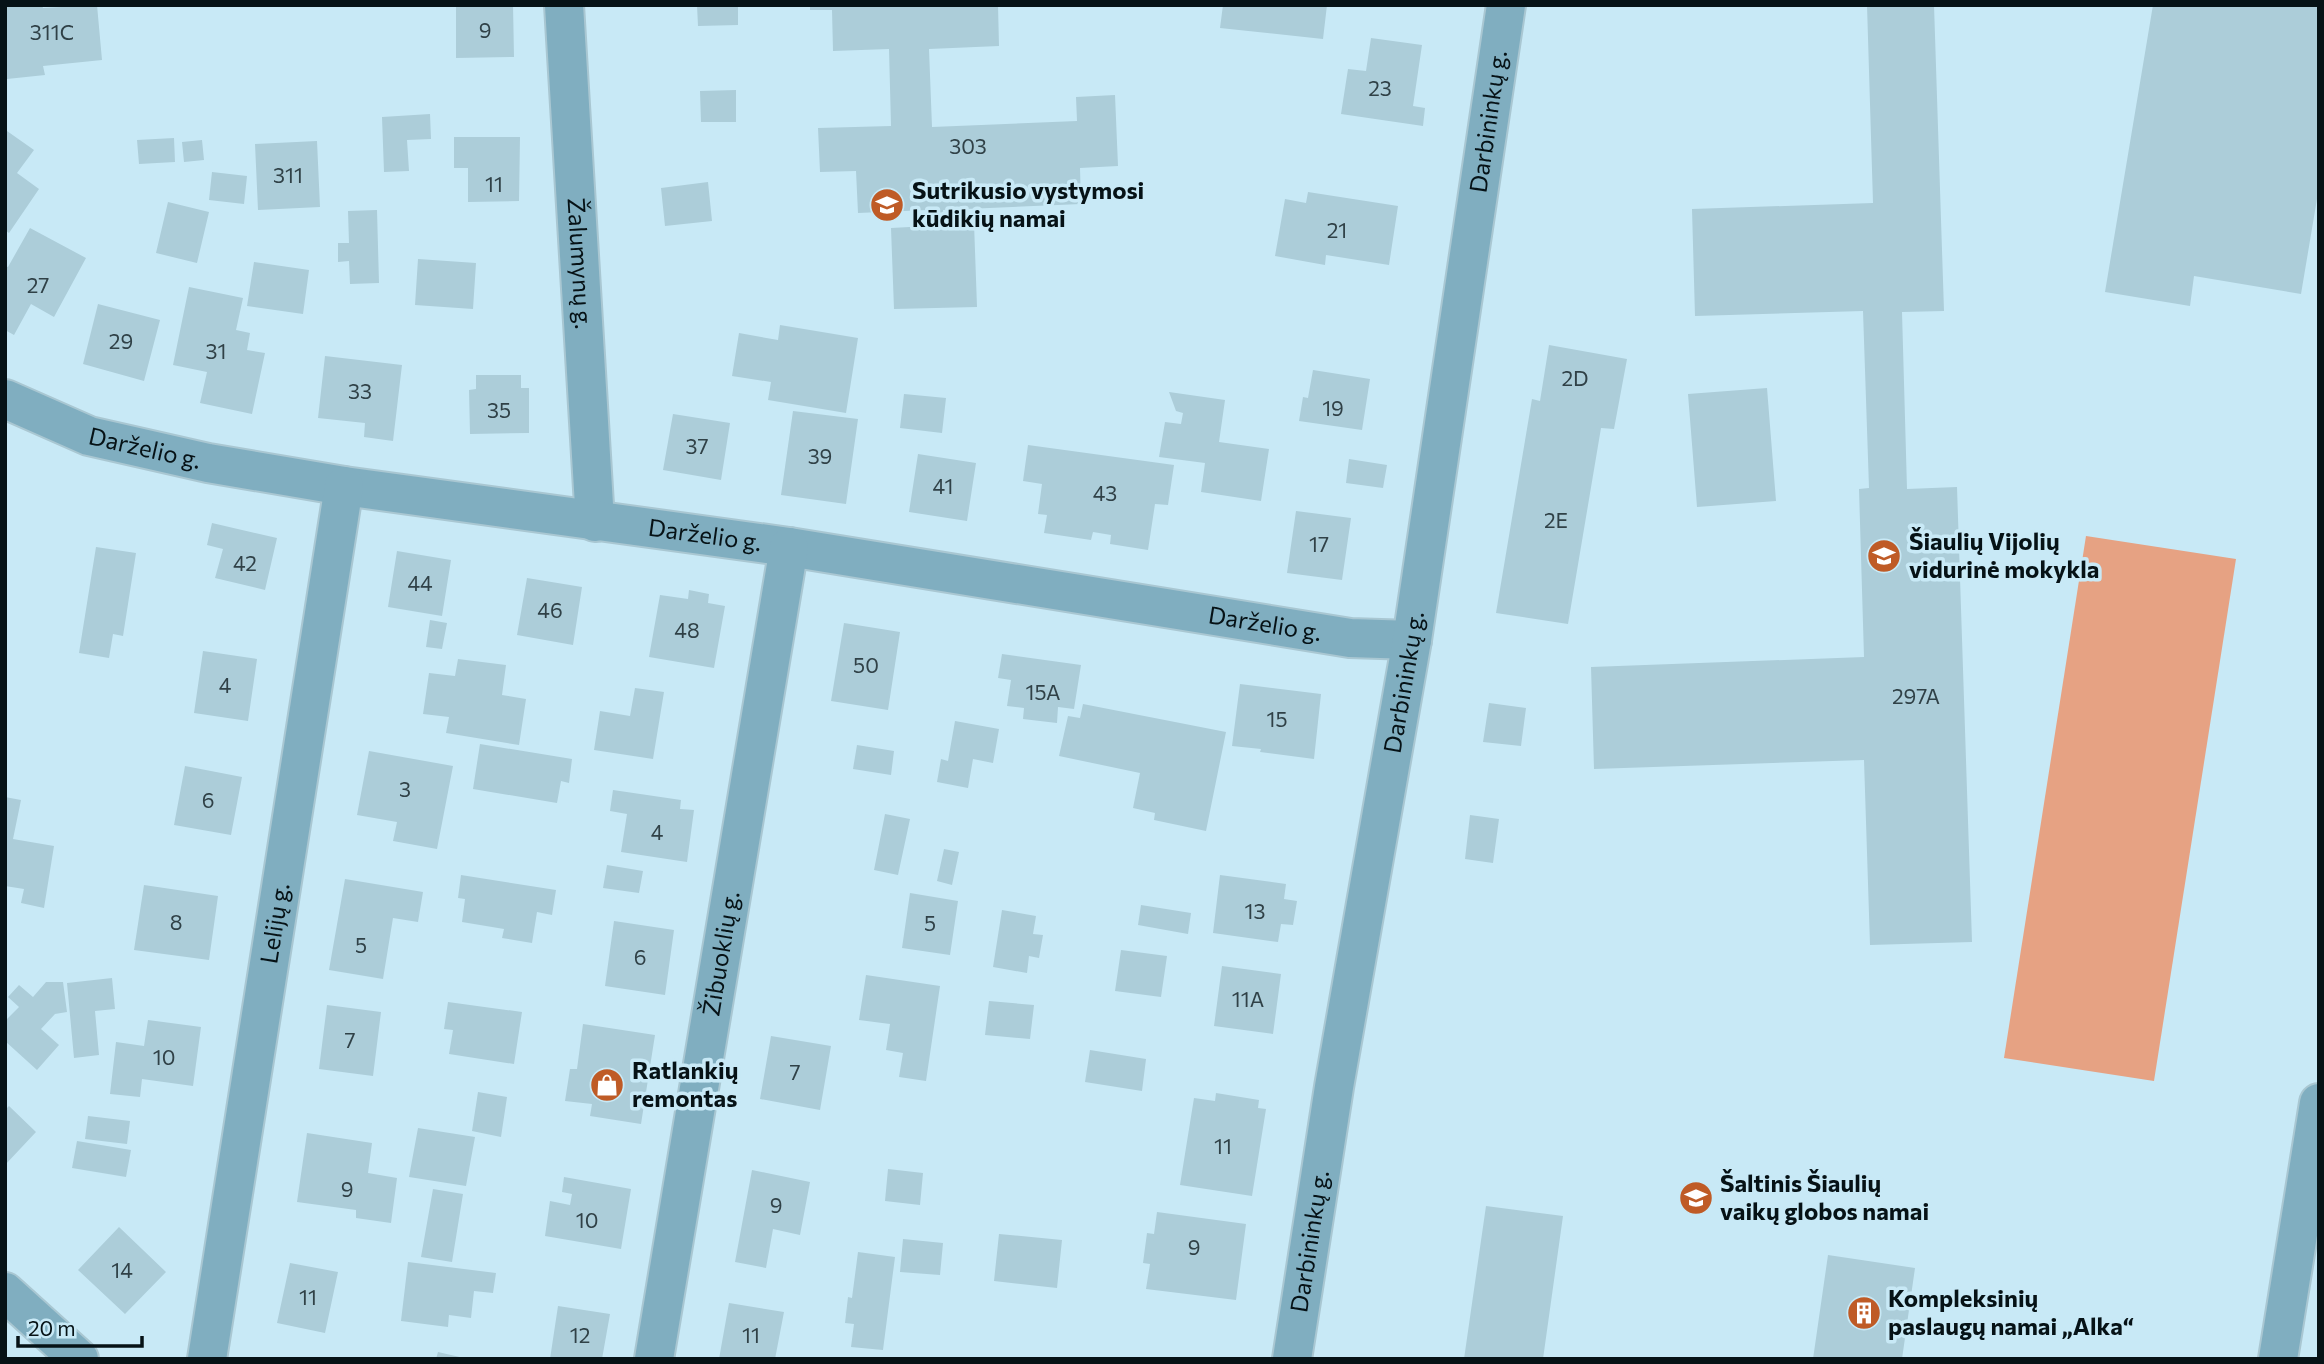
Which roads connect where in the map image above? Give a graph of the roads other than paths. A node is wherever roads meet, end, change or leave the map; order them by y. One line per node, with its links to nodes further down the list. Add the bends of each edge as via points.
1 (564, 5): 5 (street, Žalumynų g.)
2 (1506, 5): 7 (street, Darbininkų g.)
3 (5, 399): 4 (street, Darželio g., via 89,436 208,463)
4 (344, 486): 5 (street, Darželio g.); 11 (street, Lelijų g.)
5 (595, 522): 6 (street, Darželio g.)
6 (789, 547): 7 (street, Darželio g., via 1350,638); 12 (street, Žibuoklių g.)
7 (1412, 640): 13 (street, Darbininkų g.)
8 (2319, 1103): 14 (street)
9 (5, 1292): 10 (street)
10 (79, 1359)
11 (207, 1359)
12 (654, 1359)
13 (1292, 1359)
14 (2278, 1359)

